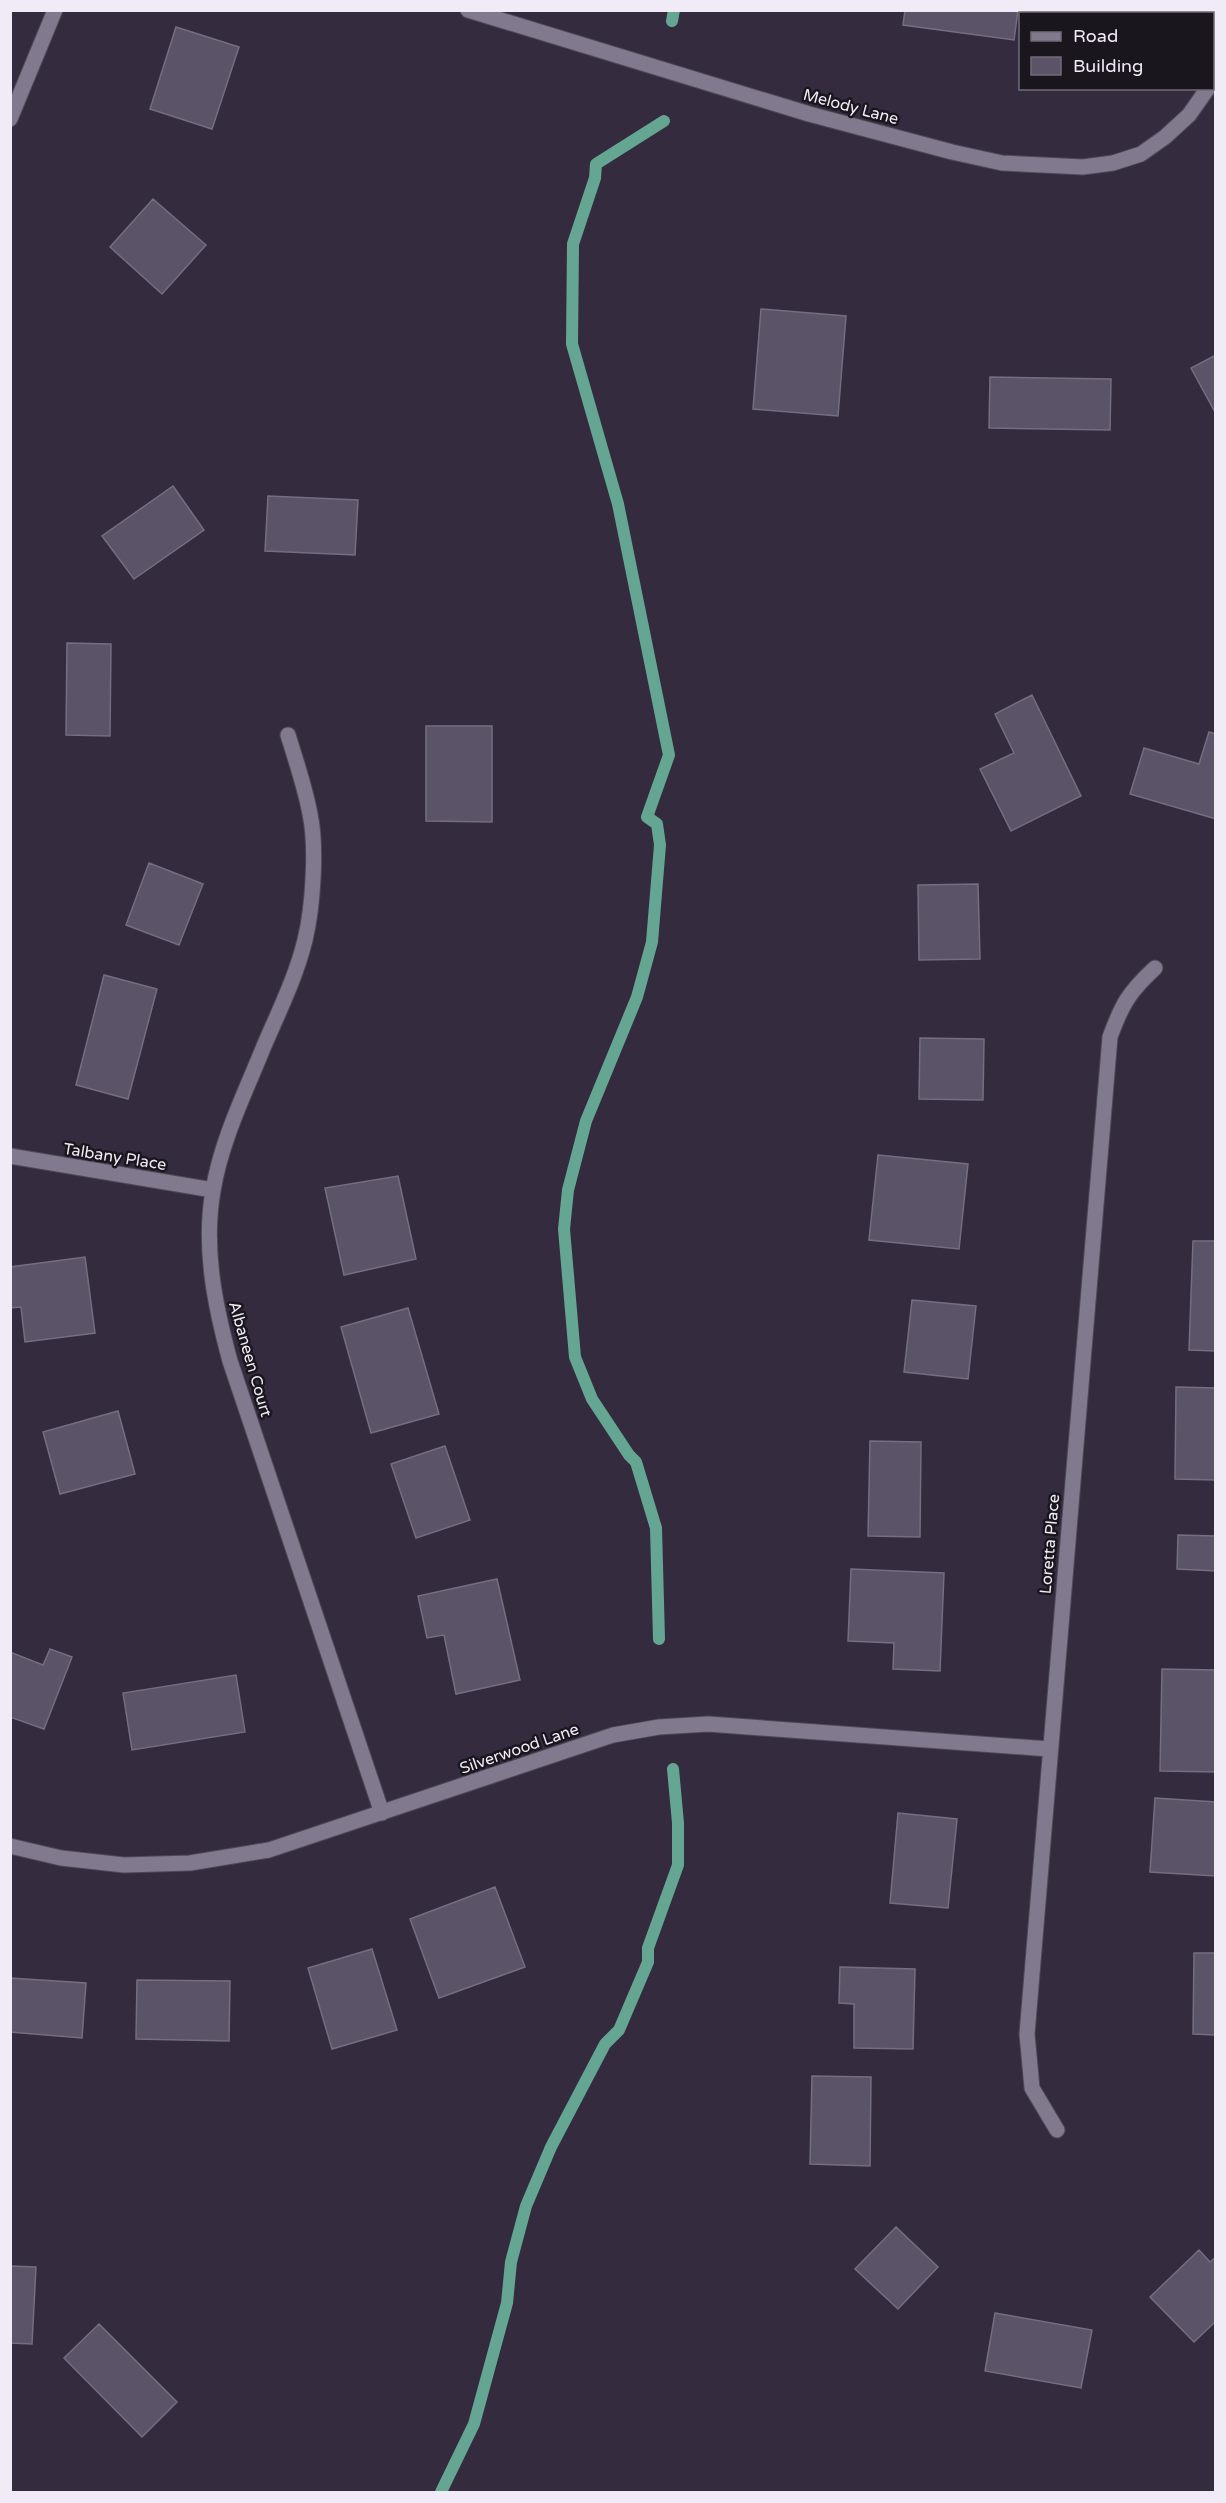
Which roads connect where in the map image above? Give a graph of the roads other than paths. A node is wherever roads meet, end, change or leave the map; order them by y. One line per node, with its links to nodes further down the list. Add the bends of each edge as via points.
1 (55, 10): 4 (street)
2 (468, 10): 3 (street, Melody Lane, via 809,114 1002,163 1083,167 1140,154 1189,115)
3 (1207, 90)
4 (10, 119)
5 (288, 735): 8 (street, Albaneen Court, via 311,815 313,860 305,939 295,974 231,1125)
6 (1155, 968): 9 (street, Loretta Place, via 1120,1007 1110,1037)
7 (10, 1156): 8 (street, Talbany Place)
8 (213, 1190): 10 (street, Albaneen Court, via 212,1287 227,1350)
9 (1050, 1749): 10 (street, Silverwood Lane, via 708,1724 659,1727 613,1735); 12 (street, Loretta Place, via 1027,2042 1032,2088)
10 (382, 1813): 11 (street, Silverwood Lane, via 269,1850 190,1863 124,1865 61,1858)
11 (10, 1846)
12 (1057, 2130)

